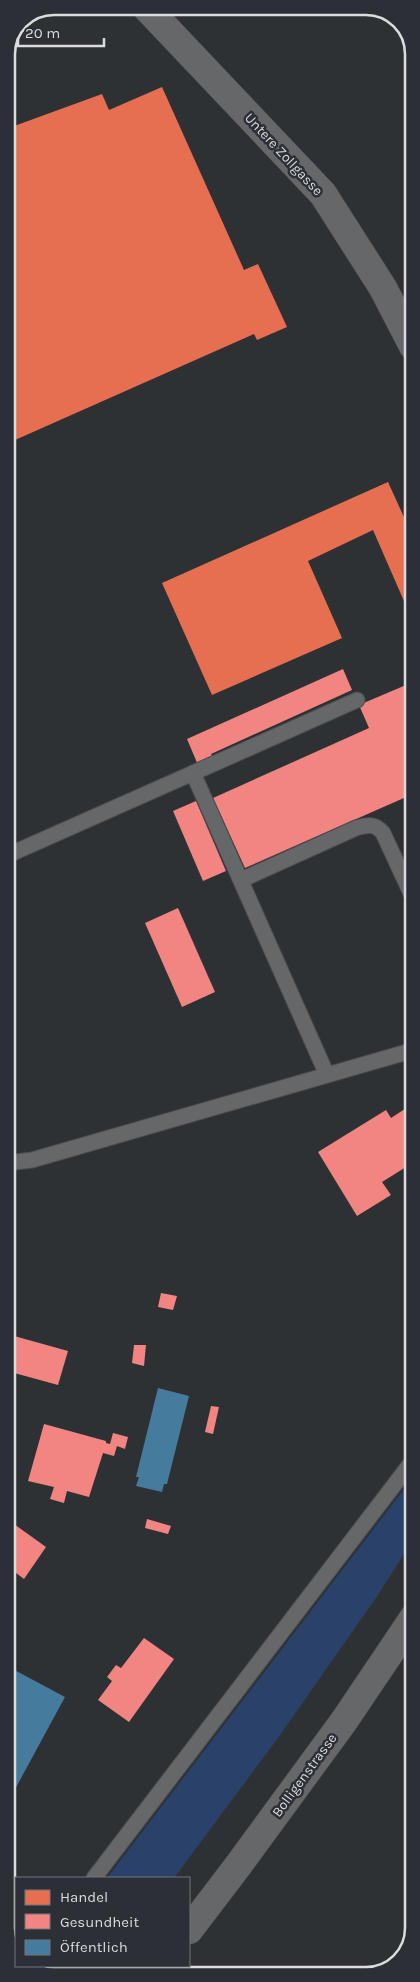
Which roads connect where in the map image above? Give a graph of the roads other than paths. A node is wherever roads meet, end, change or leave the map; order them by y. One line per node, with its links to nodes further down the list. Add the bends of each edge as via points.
1 (154, 15): 2 (street, Untere Zollgasse, via 323,194 383,288)
2 (405, 331)
3 (357, 700): 4 (lane)
4 (193, 773): 5 (lane); 7 (lane)
5 (15, 852)
6 (405, 879): 7 (lane, via 383,833 378,827 369,825)
7 (241, 880): 9 (lane)
8 (405, 1053): 9 (lane)
9 (327, 1075): 10 (lane, via 32,1160)
10 (15, 1162)
11 (405, 1471): 13 (lane)
12 (405, 1630): 14 (street, Bolligenstrasse, via 344,1721)
13 (95, 1877)
14 (190, 1929)

